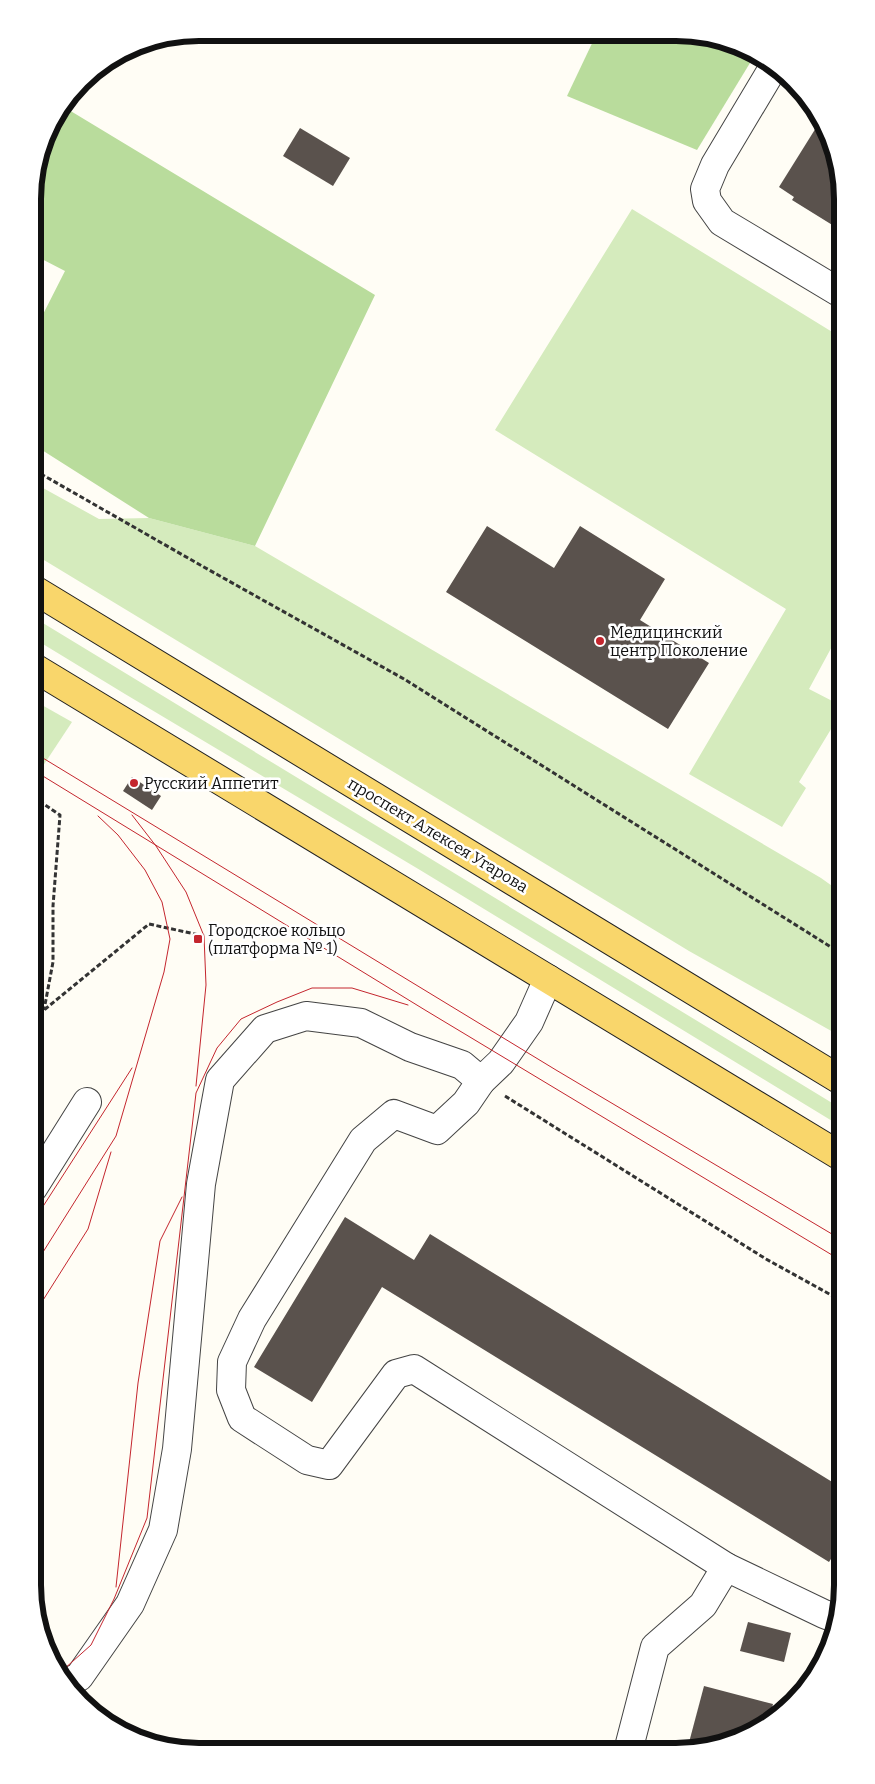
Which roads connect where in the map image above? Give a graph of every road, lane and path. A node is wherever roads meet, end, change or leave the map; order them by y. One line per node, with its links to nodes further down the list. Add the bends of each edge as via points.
1 (770, 73): 2 (lane, via 715,165 705,189 707,200 722,222)
2 (834, 289)
3 (42, 474): 8 (path, via 404,679)
4 (42, 595): 12 (main road, проспект Алексея Угарова)
5 (42, 671): 9 (main road)
6 (42, 803): 10 (path, via 60,815 53,906 53,962)
7 (204, 936): 10 (path, via 149,924)
8 (833, 949)
9 (548, 979): 13 (lane, via 529,1022 501,1062); 15 (main road)
10 (44, 1010): 11 (path)
11 (41, 1012)
12 (833, 1076)
13 (481, 1081): 17 (path, via 766,1259); 18 (lane, via 442,1134 394,1114 363,1140 252,1319 232,1362 231,1390 242,1418 307,1460 329,1465 396,1374 414,1369); 20 (lane, via 462,1065 410,1047 361,1023 306,1016 265,1029 220,1080 201,1184 177,1449 163,1530 130,1604 79,1678)
14 (87, 1102): 16 (lane)
15 (833, 1152)
16 (41, 1175)
17 (833, 1296)
18 (726, 1567): 19 (lane); 21 (lane, via 703,1605 655,1647)
19 (831, 1617)
20 (74, 1680)
21 (630, 1743)

